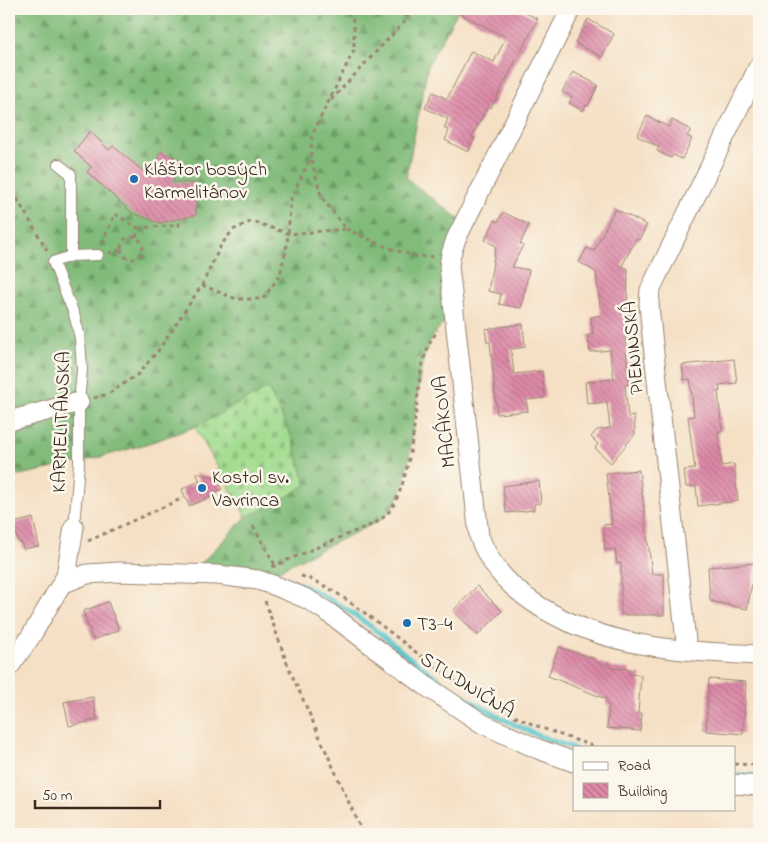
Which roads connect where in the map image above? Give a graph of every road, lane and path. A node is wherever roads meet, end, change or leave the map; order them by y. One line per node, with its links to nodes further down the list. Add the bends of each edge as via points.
1 (348, 9): 5 (path, via 354,23 354,50)
2 (411, 9): 5 (path, via 405,21)
3 (571, 9): 16 (street, MACÁKOVA)
4 (759, 66): 33 (street, PIENINSKÁ, via 650,290 648,304)
5 (327, 104): 6 (path, via 312,136)
6 (311, 157): 11 (path, via 321,196); 12 (path, via 292,198)
7 (58, 164): 18 (lane, via 71,174)
8 (9, 186): 19 (path)
9 (178, 219): 10 (path, via 179,225)
10 (138, 228): 13 (path); 17 (path, via 115,214)
11 (346, 229): 12 (path); 16 (path, via 403,252 427,257)
12 (289, 234): 20 (path, via 252,221 233,230 220,245); 20 (path, via 280,275 263,299 236,299)
13 (136, 238): 14 (path, via 125,240); 14 (path, via 143,250 137,258 127,258)
14 (121, 250): 15 (path)
15 (114, 252)
16 (451, 254): 21 (street, MACÁKOVA, via 449,266)
17 (98, 255): 18 (lane)
18 (72, 256): 19 (lane)
19 (53, 262): 22 (lane, KARMELITÁNSKA, via 80,338)
20 (202, 285): 22 (path, via 137,375 108,394)
21 (454, 318): 28 (path, via 444,321 431,339 421,368 405,474 394,506 379,521); 33 (street, MACÁKOVA, via 479,536 494,567 517,591 575,625 609,638)
22 (79, 402): 23 (street); 26 (lane, KARMELITÁNSKA)
23 (9, 421)
24 (183, 498): 27 (path)
25 (252, 526): 28 (path)
26 (74, 527): 32 (street, via 68,568)
27 (90, 540)
28 (276, 565): 30 (path)
29 (279, 570): 30 (path)
30 (264, 574): 32 (street, STUDNIČNÁ, via 119,572 87,574); 37 (street, STUDNIČNÁ, via 329,613 482,724); 42 (path, via 288,666)
31 (298, 575): 36 (path, via 340,594 469,690 508,714)
32 (62, 584): 35 (street)
33 (687, 650): 34 (street, MACÁKOVA)
34 (759, 655)
35 (9, 666)
36 (594, 746)
37 (573, 762)
38 (736, 764): 39 (path)
39 (759, 765)
40 (736, 784): 41 (street)
41 (759, 786)
42 (363, 834)

